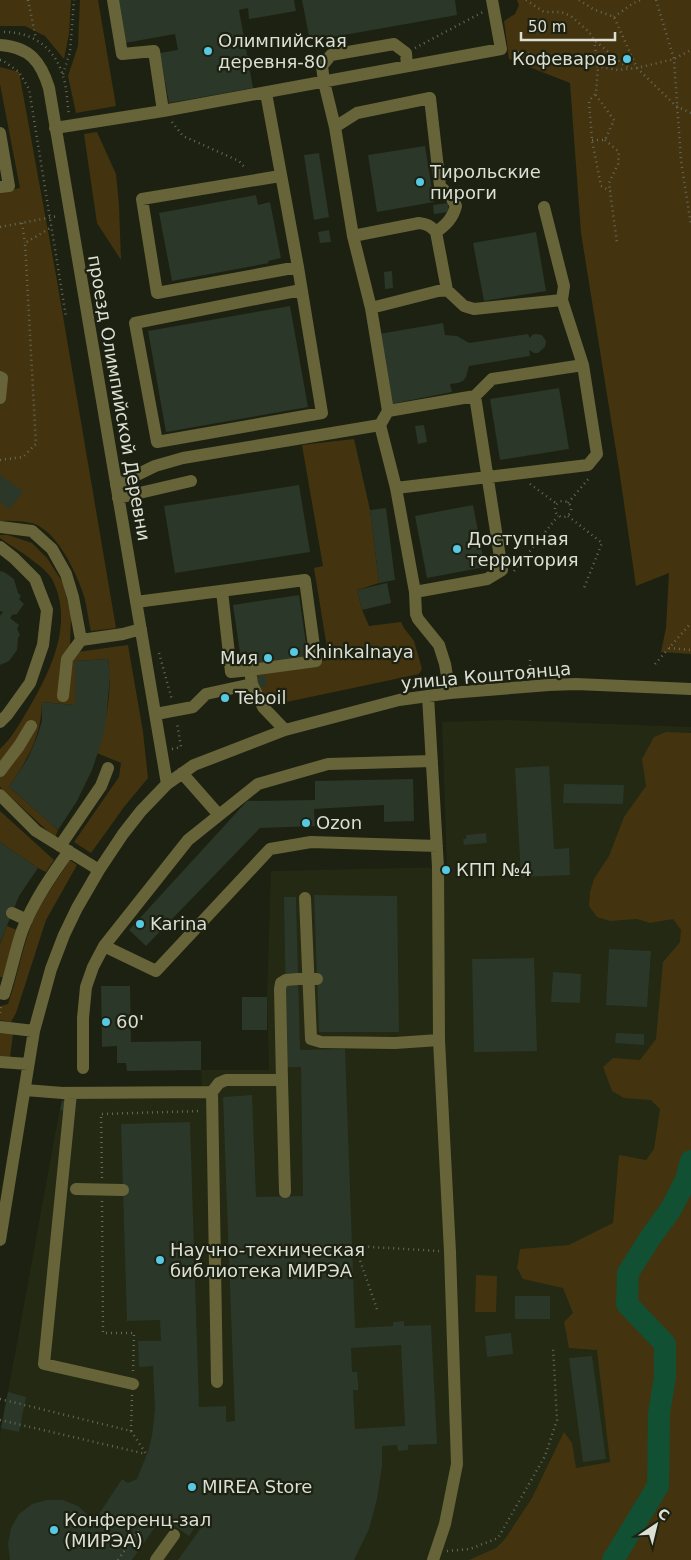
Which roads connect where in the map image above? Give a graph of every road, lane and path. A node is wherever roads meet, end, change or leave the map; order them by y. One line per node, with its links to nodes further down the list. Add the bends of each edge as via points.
1 (28, 0): 10 (path)
2 (74, 0): 22 (path, via 70,52)
3 (113, 0): 27 (street, via 122,54 154,51)
4 (526, 0): 11 (path, via 544,12 571,16)
5 (579, 0): 9 (path)
6 (640, 0): 9 (path)
7 (656, 0): 16 (path)
8 (493, 3): 13 (street); 15 (path)
9 (614, 17): 21 (path)
10 (36, 38)
11 (594, 40): 19 (path); 20 (path)
12 (0, 45): 30 (street, проезд Олимпийской Деревни, via 30,54 44,72)
13 (501, 49): 18 (street); 19 (path)
14 (691, 50): 16 (path)
15 (406, 53): 18 (street); 23 (street, via 394,44 331,55 322,66)
16 (674, 59): 21 (path); 26 (path)
17 (0, 60): 39 (path, via 19,72 29,89)
18 (407, 66): 23 (street)
19 (598, 67): 20 (path); 25 (path)
20 (630, 68): 21 (path)
21 (637, 68): 26 (path)
22 (63, 75)
23 (324, 82): 24 (street); 29 (street)
24 (266, 93): 27 (street); 34 (street)
25 (595, 94): 32 (path, via 589,101); 33 (path, via 614,120)
26 (676, 106): 28 (path); 41 (path)
27 (163, 111): 30 (street); 35 (path, via 183,136 239,161)
28 (691, 113)
29 (335, 127): 44 (street, via 357,113 430,98 440,186 456,206 454,214); 45 (street)
30 (55, 128): 65 (street, проезд Олимпийской Деревни)
31 (0, 133): 36 (street, via 9,186)
32 (592, 140): 33 (path); 37 (path, via 601,186)
33 (606, 140): 37 (path, via 619,152 618,164 609,183)
34 (280, 176): 35 (street); 48 (street)
35 (254, 180): 48 (street, via 142,199 156,293)
36 (0, 187)
37 (610, 191): 47 (path)
38 (544, 207): 51 (street, via 564,286)
39 (49, 217): 40 (path); 43 (path)
40 (22, 222): 42 (path); 46 (path)
41 (691, 225)
42 (0, 227)
43 (52, 227): 46 (path); 53 (path)
44 (436, 232): 45 (street, via 419,223); 50 (street)
45 (353, 236): 52 (street)
46 (25, 243): 60 (path, via 36,444 23,457)
47 (616, 243)
48 (298, 267): 49 (street)
49 (301, 290): 49 (street, via 322,413 157,442 135,323)
50 (447, 290): 51 (street, via 464,306 474,309); 52 (street)
51 (562, 300): 54 (street)
52 (371, 308): 58 (street)
53 (66, 317)
54 (583, 365): 56 (street, via 492,379); 61 (street, via 597,454)
55 (0, 376): 57 (street)
56 (475, 396): 58 (street); 63 (street)
57 (0, 398)
58 (388, 411): 59 (street)
59 (380, 425): 65 (street, via 183,458 155,466); 66 (street)
60 (0, 460)
61 (588, 465): 62 (street); 68 (path, via 593,474)
62 (517, 474): 63 (street); 69 (path)
63 (487, 477): 66 (street); 77 (street, via 502,570 488,579)
64 (191, 481): 67 (street)
65 (116, 485): 67 (street, проезд Олимпийской Деревни)
66 (396, 488): 77 (street)
67 (118, 498): 78 (street, проезд Олимпийской Деревни)
68 (568, 503): 69 (path, via 561,501); 71 (path, via 571,508)
69 (556, 504): 70 (path)
70 (558, 516): 71 (path); 74 (path)
71 (568, 516): 75 (path, via 602,543)
72 (0, 527): 81 (street, via 32,531 52,549 66,574)
73 (0, 547): 94 (street, via 35,579 47,610 42,645 30,683)
74 (508, 578)
75 (584, 588)
76 (222, 590): 78 (street); 86 (street, via 231,672); 86 (street, via 305,580 316,661)
77 (415, 592): 90 (street, via 416,614 439,645)
78 (136, 602): 80 (street, проезд Олимпийской Деревни)
79 (691, 623): 82 (path)
80 (141, 629): 81 (street); 93 (street, проезд Олимпийской Деревни)
81 (81, 640): 91 (street, via 67,659)
82 (669, 648): 83 (path); 85 (path)
83 (691, 650)
84 (530, 660): 87 (path)
85 (655, 664)
86 (250, 670): 88 (street)
87 (530, 672)
88 (252, 684): 93 (street, via 206,694 193,707); 96 (street, via 263,707)
89 (691, 689): 90 (street, улица Коштоянца, via 549,685)
90 (450, 693): 92 (street, улица Коштоянца)
91 (63, 696)
92 (428, 696): 96 (street, улица Коштоянца, via 400,700); 97 (street)
93 (156, 714): 101 (street, проезд Олимпийской Деревни)
94 (0, 722)
95 (31, 726): 99 (street)
96 (285, 730): 100 (street, улица Коштоянца, via 194,765)
97 (432, 761): 103 (street, via 328,764 258,784); 104 (street)
98 (108, 768): 105 (street)
99 (0, 772)
100 (182, 773): 101 (street, улица Коштоянца); 103 (street)
101 (167, 784): 106 (street, улица Коштоянца, via 122,834)
102 (0, 795): 105 (street, via 36,831)
103 (219, 815): 110 (street, via 188,840)
104 (437, 846): 110 (street, via 311,842 270,849 156,971); 115 (street)
105 (65, 849): 106 (street); 109 (street)
106 (98, 870): 114 (street, улица Коштоянца, via 64,935)
107 (305, 898): 115 (street, via 311,1040 395,1043)
108 (12, 913): 109 (street)
109 (27, 920): 112 (street, via 4,994)
110 (104, 946): 118 (street, via 86,987)
111 (317, 978): 119 (street, bridge, via 281,983)
112 (0, 993)
113 (0, 1027): 114 (street)
114 (34, 1031): 117 (street, улица Коштоянца)
115 (439, 1040): 127 (street)
116 (0, 1062): 117 (street)
117 (28, 1064): 120 (street, улица Коштоянца)
118 (83, 1068)
119 (282, 1080): 121 (street, via 226,1080); 125 (street)
120 (25, 1090): 122 (street); 126 (street, улица Коштоянца)
121 (212, 1092): 122 (street); 132 (street)
122 (71, 1093): 123 (street)
123 (62, 1188): 124 (street, bridge); 133 (street, via 44,1364)
124 (123, 1190)
125 (285, 1192)
126 (0, 1240)
127 (450, 1252): 128 (path, via 355,1246); 139 (street, via 457,1464)
128 (376, 1309)
129 (134, 1333): 131 (path)
130 (553, 1346): 139 (path, via 557,1420 545,1456 498,1538 470,1549)
131 (133, 1366)
132 (217, 1382)
133 (133, 1384): 136 (path)
134 (0, 1398): 136 (path)
135 (0, 1420): 136 (path, via 147,1454)
136 (131, 1431)
137 (148, 1517): 140 (path)
138 (174, 1535): 141 (street)
139 (435, 1556)
140 (118, 1560)
141 (156, 1560)

